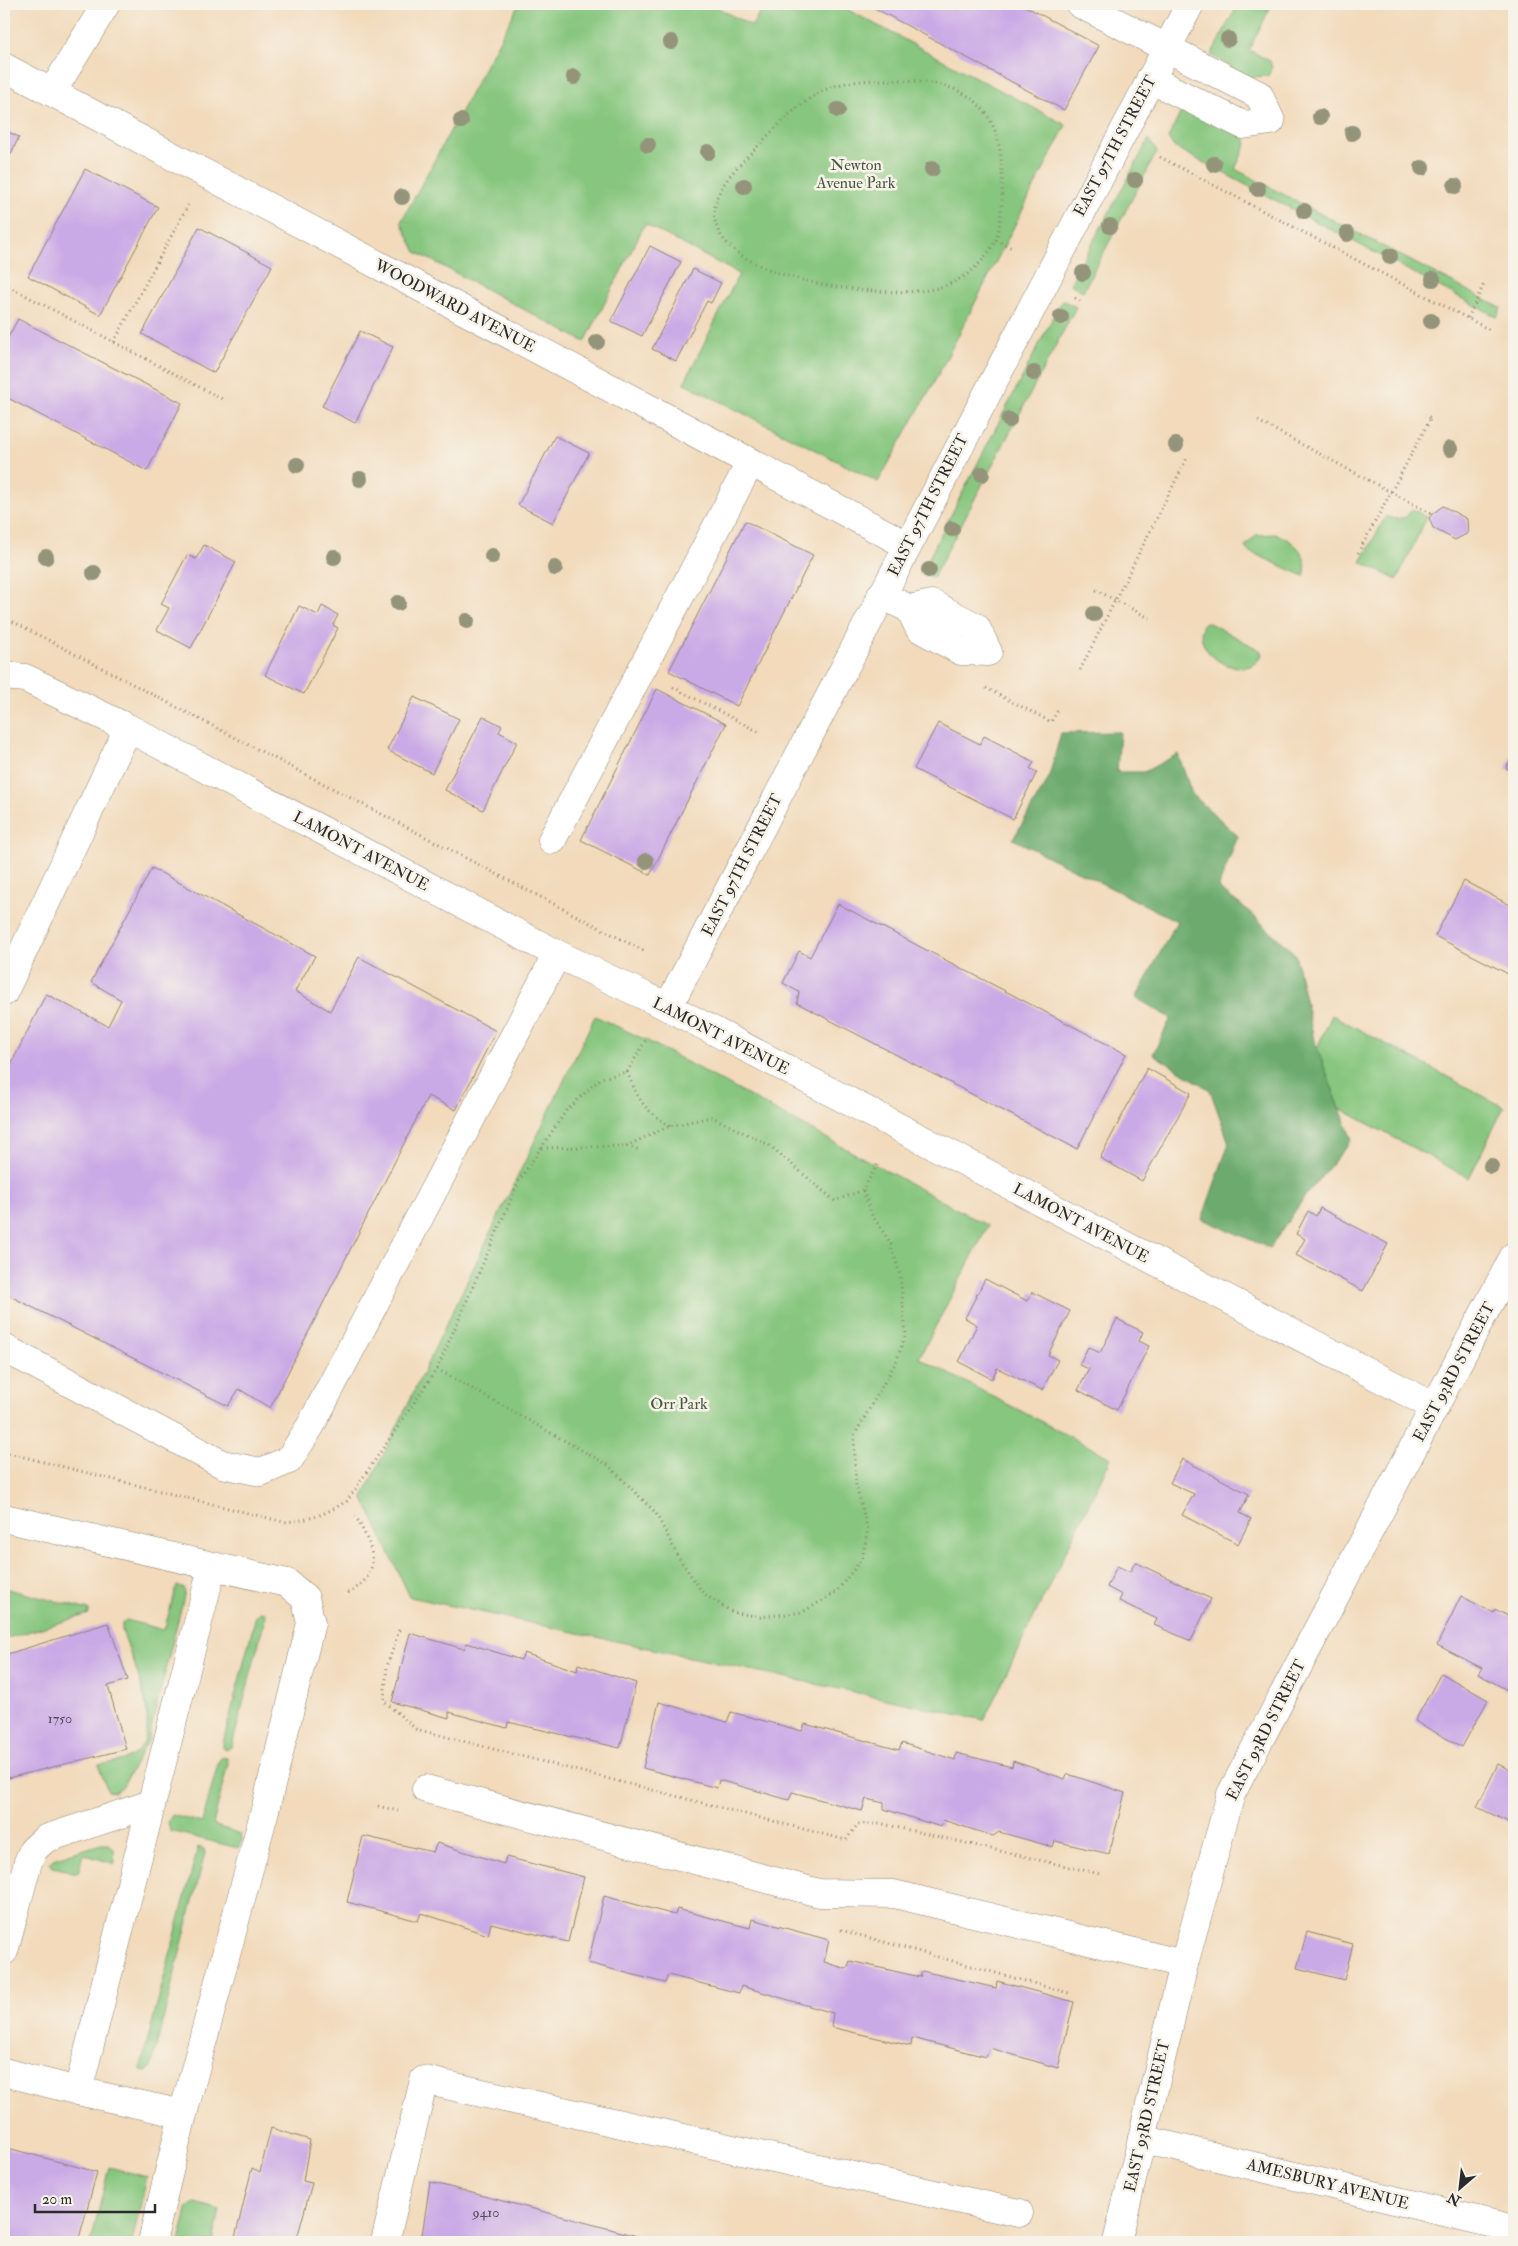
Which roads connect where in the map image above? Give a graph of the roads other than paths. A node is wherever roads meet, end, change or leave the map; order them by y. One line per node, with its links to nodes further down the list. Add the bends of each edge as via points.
1 (106, 4): 7 (street)
2 (1080, 4): 4 (street)
3 (1190, 4): 4 (street, EAST 97TH STREET)
4 (1166, 48): 6 (street, EAST 97TH STREET); 6 (street, via 1259,95 1271,121 1243,125)
5 (4, 67): 7 (street, WOODWARD AVENUE)
6 (1150, 79): 9 (street, EAST 97TH STREET)
7 (52, 92): 8 (street, WOODWARD AVENUE)
8 (750, 463): 9 (street, WOODWARD AVENUE); 14 (street)
9 (907, 545): 10 (street, EAST 97TH STREET)
10 (882, 595): 11 (street); 17 (street, EAST 97TH STREET)
11 (910, 610)
12 (4, 676): 13 (street, LAMONT AVENUE, via 25,678)
13 (128, 728): 15 (street, LAMONT AVENUE); 16 (street)
14 (552, 840)
15 (557, 954): 17 (street, LAMONT AVENUE); 19 (street, via 311,1425 289,1460 261,1472 222,1464)
16 (4, 992)
17 (668, 1007): 20 (street, LAMONT AVENUE)
18 (1514, 1256): 20 (street, EAST 93RD STREET)
19 (4, 1348)
20 (1435, 1407): 26 (street, EAST 93RD STREET, via 1230,1794)
21 (4, 1518): 22 (street)
22 (212, 1568): 24 (street); 29 (street, via 287,1583 305,1598 311,1623 265,1810)
23 (426, 1789): 26 (street, via 819,1893 894,1894)
24 (152, 1804): 25 (street, via 46,1839 33,1850); 28 (street)
25 (4, 1951)
26 (1184, 1964): 30 (street, EAST 93RD STREET)
27 (4, 2072): 28 (street)
28 (78, 2091): 29 (street)
29 (183, 2114): 33 (street)
30 (1142, 2139): 32 (street, AMESBURY AVENUE); 35 (street, EAST 93RD STREET)
31 (1019, 2213): 34 (street, via 424,2080)
32 (1514, 2230)
33 (152, 2242)
34 (385, 2242)
35 (1117, 2242)

